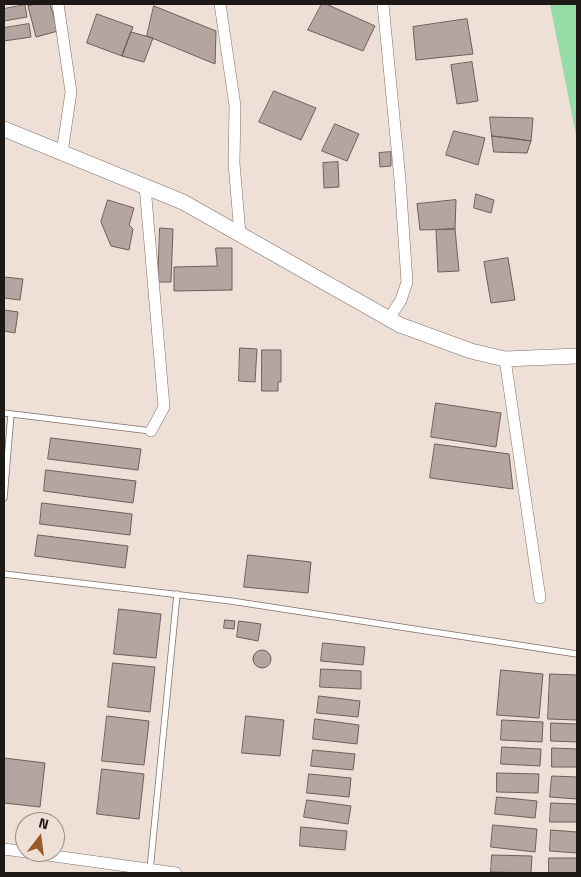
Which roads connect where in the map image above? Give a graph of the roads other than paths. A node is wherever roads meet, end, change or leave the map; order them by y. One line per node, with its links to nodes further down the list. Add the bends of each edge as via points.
1 (58, 4): 5 (street, via 70,92)
2 (220, 4): 7 (street, via 235,106 234,163)
3 (383, 4): 8 (street, via 407,282)
4 (4, 129): 5 (street)
5 (62, 153): 6 (street)
6 (144, 186): 7 (street, via 183,202); 13 (street, via 164,407)
7 (240, 234): 8 (street)
8 (389, 319): 10 (street, via 471,351)
9 (577, 356): 10 (street)
10 (506, 359): 17 (street)
11 (4, 413): 12 (lane)
12 (12, 414): 13 (lane); 14 (lane)
13 (151, 431)
14 (4, 498)
15 (4, 574): 16 (lane)
16 (177, 594): 18 (lane); 20 (lane)
17 (540, 598)
18 (577, 654)
19 (4, 849): 20 (street)
20 (150, 870): 21 (street)
21 (176, 873)

